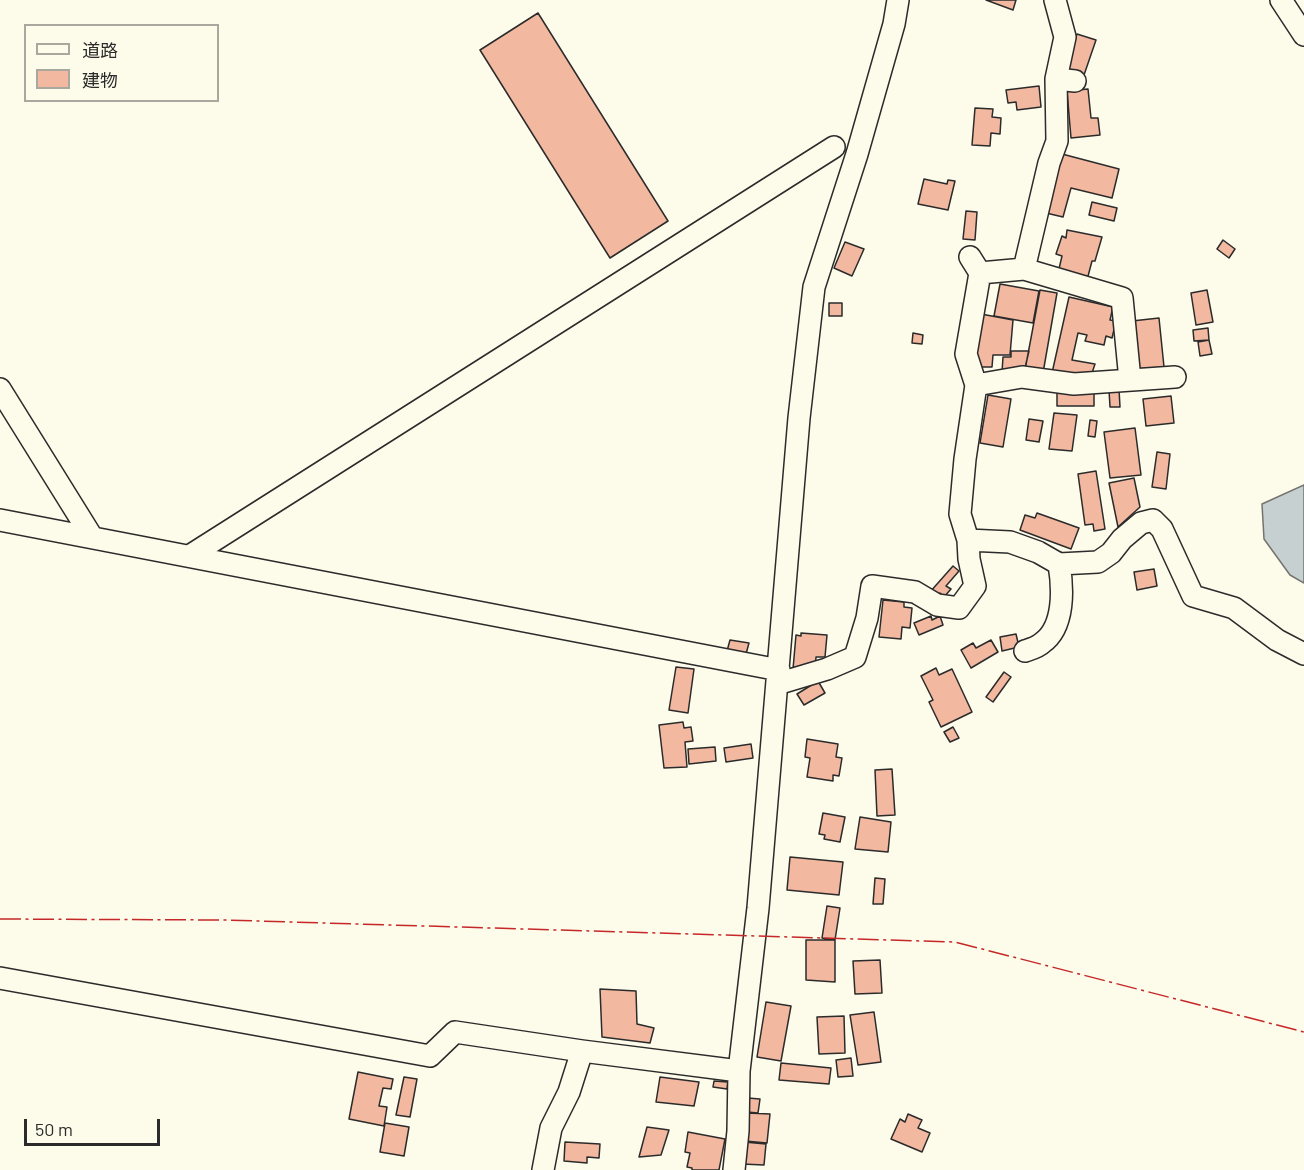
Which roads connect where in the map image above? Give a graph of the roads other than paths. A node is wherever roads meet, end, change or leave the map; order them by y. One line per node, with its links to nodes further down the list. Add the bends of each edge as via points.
1 (898, 0): 18 (street, via 857,154 814,287)
2 (1054, 0): 6 (street, via 1065,37 1065,80 1057,141)
3 (1281, 0): 4 (street)
4 (1304, 35)
5 (834, 147): 14 (street)
6 (1024, 269): 8 (street, via 1122,298); 9 (street, via 975,265 966,354)
7 (1175, 377): 8 (street)
8 (1130, 380): 9 (street, via 1074,384 1022,377)
9 (976, 385): 13 (street, via 960,514)
10 (0, 388): 12 (street)
11 (0, 520): 12 (street)
12 (92, 537): 14 (street)
13 (968, 540): 15 (street, via 1010,542); 18 (street, via 975,586 959,608 937,605 915,592 866,581 867,618 855,657 827,669)
14 (191, 555): 18 (street)
15 (1059, 564): 16 (street, via 1062,601 1056,624 1044,643); 17 (street, via 1098,562 1141,522 1153,520 1162,529 1193,596 1234,608 1277,640)
16 (1025, 651)
17 (1304, 654)
18 (778, 677): 21 (street)
19 (0, 978): 20 (street, via 430,1056 455,1032)
20 (582, 1051): 21 (street); 22 (street, via 569,1092 551,1128)
21 (739, 1071): 23 (street)
22 (543, 1170)
23 (734, 1170)

